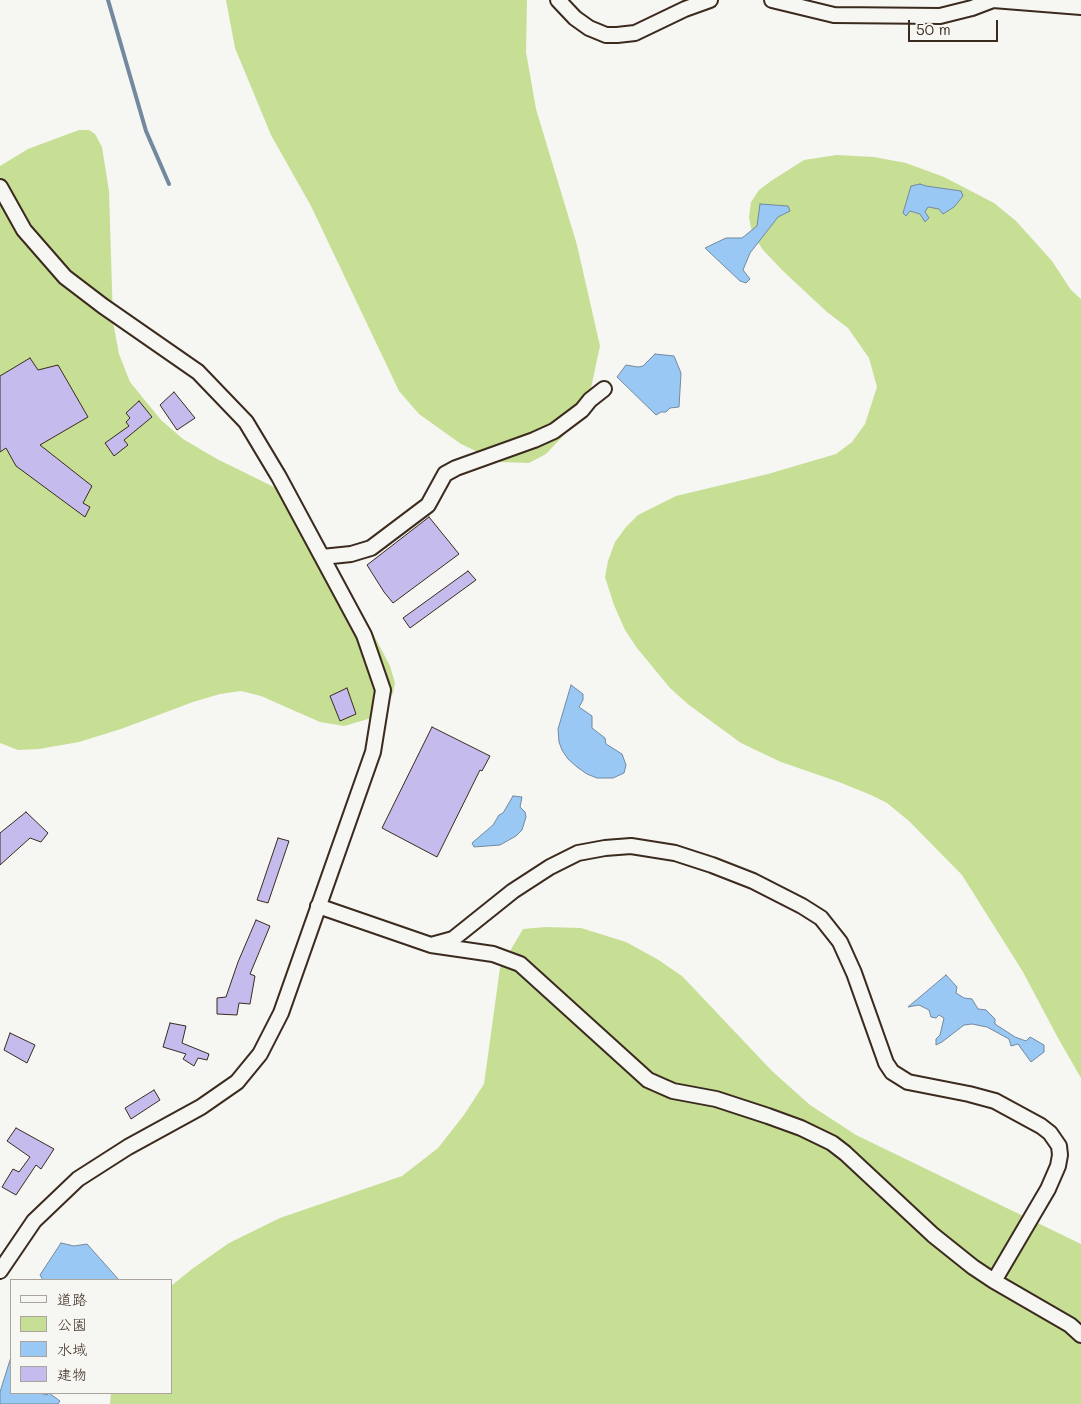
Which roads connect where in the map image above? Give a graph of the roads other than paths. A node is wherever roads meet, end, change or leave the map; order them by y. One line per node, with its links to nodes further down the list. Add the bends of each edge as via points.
1 (558, 0): 2 (street, via 575,18 606,35 635,33)
2 (710, 0)
3 (772, 0): 4 (street, via 834,15 940,16 998,0)
4 (1081, 7)
5 (0, 187): 7 (street, via 24,230 65,277 198,372 246,422)
6 (604, 389): 7 (street, via 554,431 445,474 428,505 372,548)
7 (322, 557): 8 (street, via 364,635 383,690 373,752)
8 (318, 906): 9 (street); 10 (street, via 281,1013 260,1054 237,1082 201,1108 128,1147 78,1179)
9 (431, 945): 12 (street, via 493,954 520,964 640,1073 660,1086 768,1116 832,1143 933,1235); 12 (street, via 453,938 550,867 578,853 605,848 631,846 675,853 753,882 802,906 821,918 840,942 892,1072 908,1082 995,1101 1046,1130 1059,1146 1058,1166 1048,1189)
10 (6, 1252): 11 (street)
11 (0, 1271)
12 (994, 1281): 13 (street, via 1070,1325)
13 (1081, 1335)

